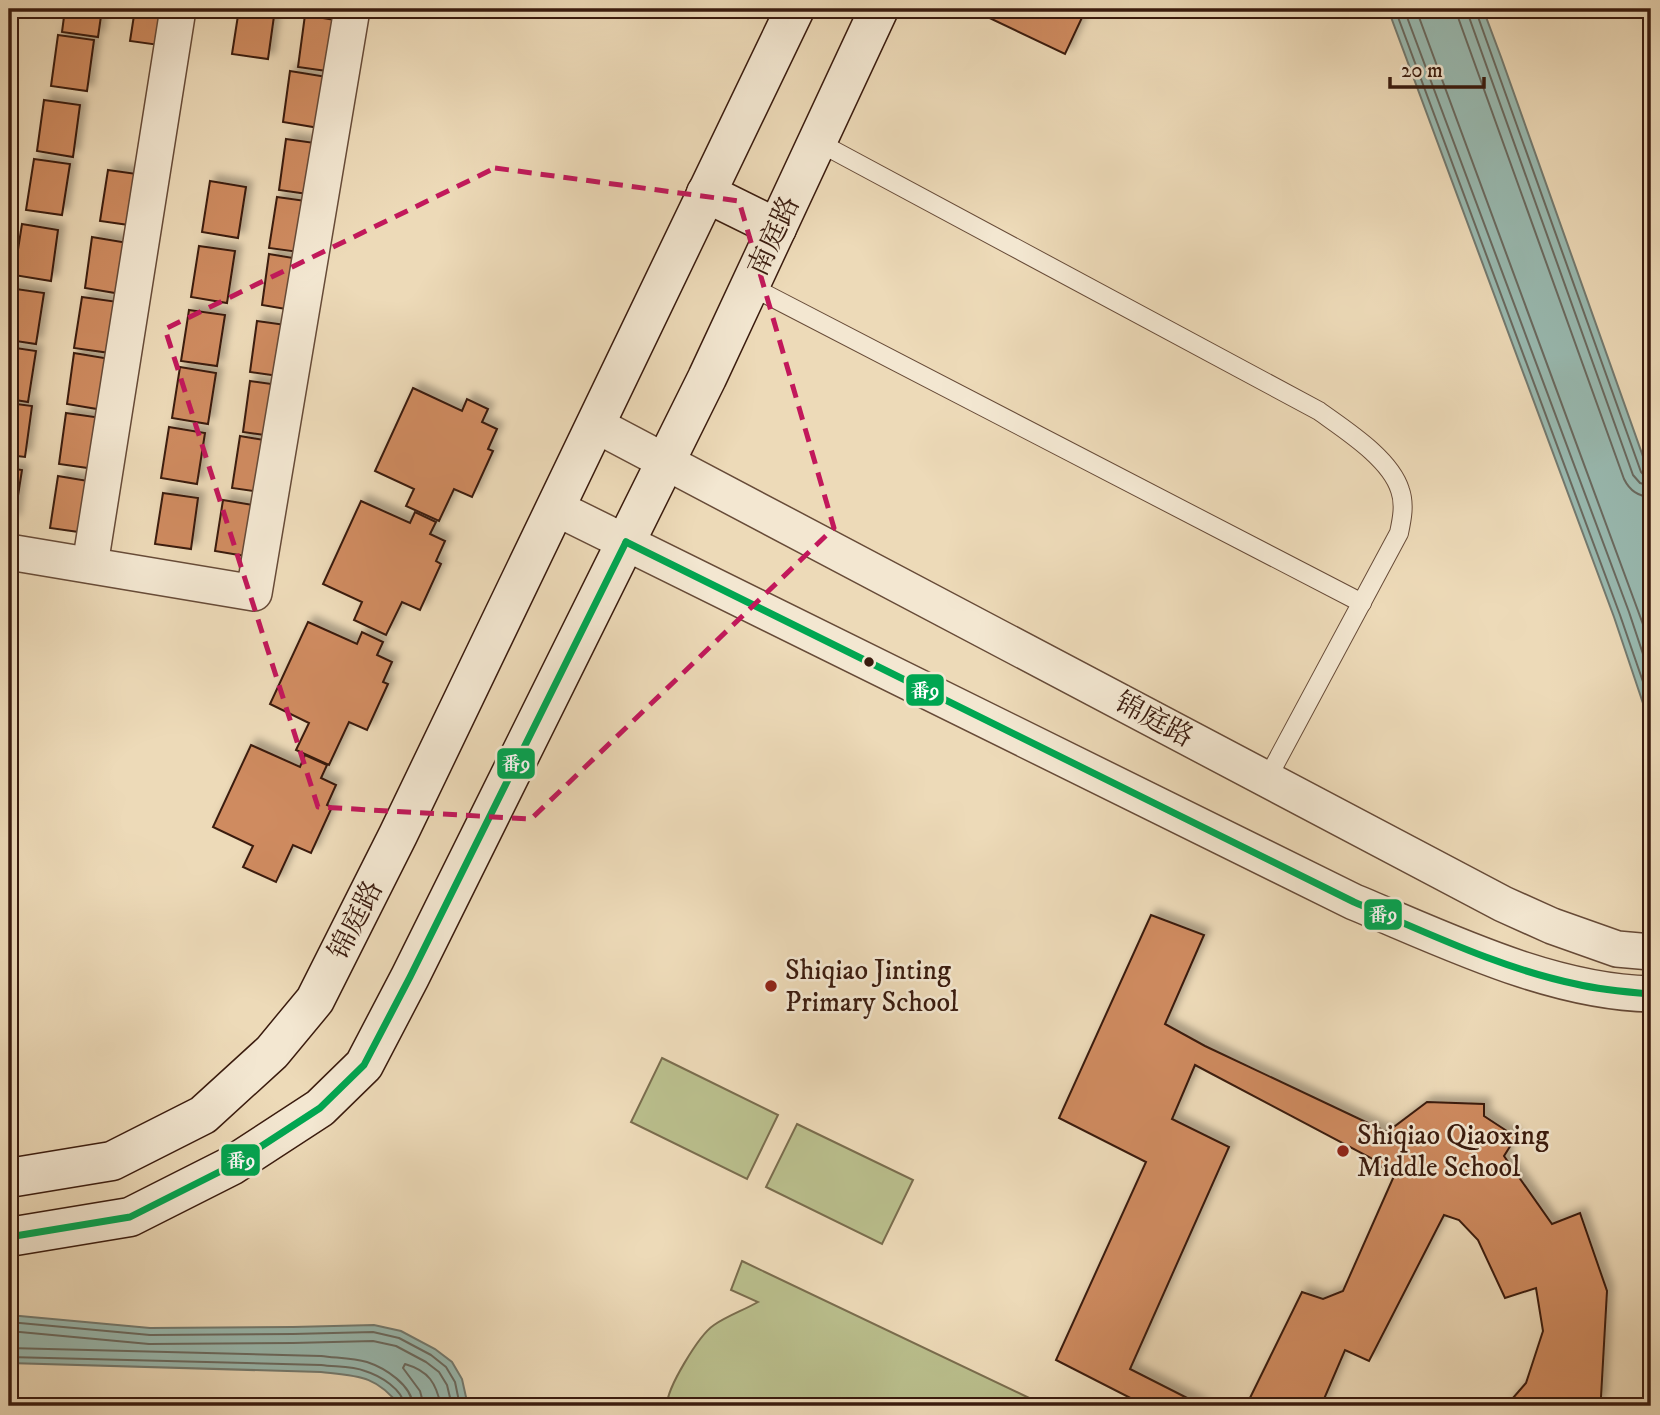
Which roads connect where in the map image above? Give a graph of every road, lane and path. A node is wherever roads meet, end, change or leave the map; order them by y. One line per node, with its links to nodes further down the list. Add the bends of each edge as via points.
1 (177, 9): 14 (street)
2 (352, 9): 14 (street, via 254,593)
3 (795, 9): 6 (street)
4 (879, 9): 5 (street, 南庭路)
5 (818, 142): 7 (street, 南庭路); 15 (lane, via 1319,411 1363,443 1389,470 1400,489 1404,510 1399,533)
6 (706, 193): 7 (street); 9 (street)
7 (777, 228): 8 (street, 南庭路)
8 (750, 286): 10 (street, 南庭路); 15 (lane)
9 (596, 425): 10 (street, 锦庭路); 11 (street, 锦庭路)
10 (666, 462): 12 (street); 16 (street, 锦庭路)
11 (556, 508): 12 (street); 19 (street, 锦庭路, via 315,1000 272,1052 202,1115 112,1161)
12 (626, 542): 18 (street, via 1354,902 1549,979); 20 (street, via 364,1065 320,1108 231,1166 130,1217)
13 (9, 552): 14 (street)
14 (90, 565)
15 (1362, 603): 16 (lane)
16 (1267, 779): 17 (street, 锦庭路, via 1503,904 1617,949)
17 (1651, 952)
18 (1651, 994)
19 (9, 1178)
20 (9, 1237)

